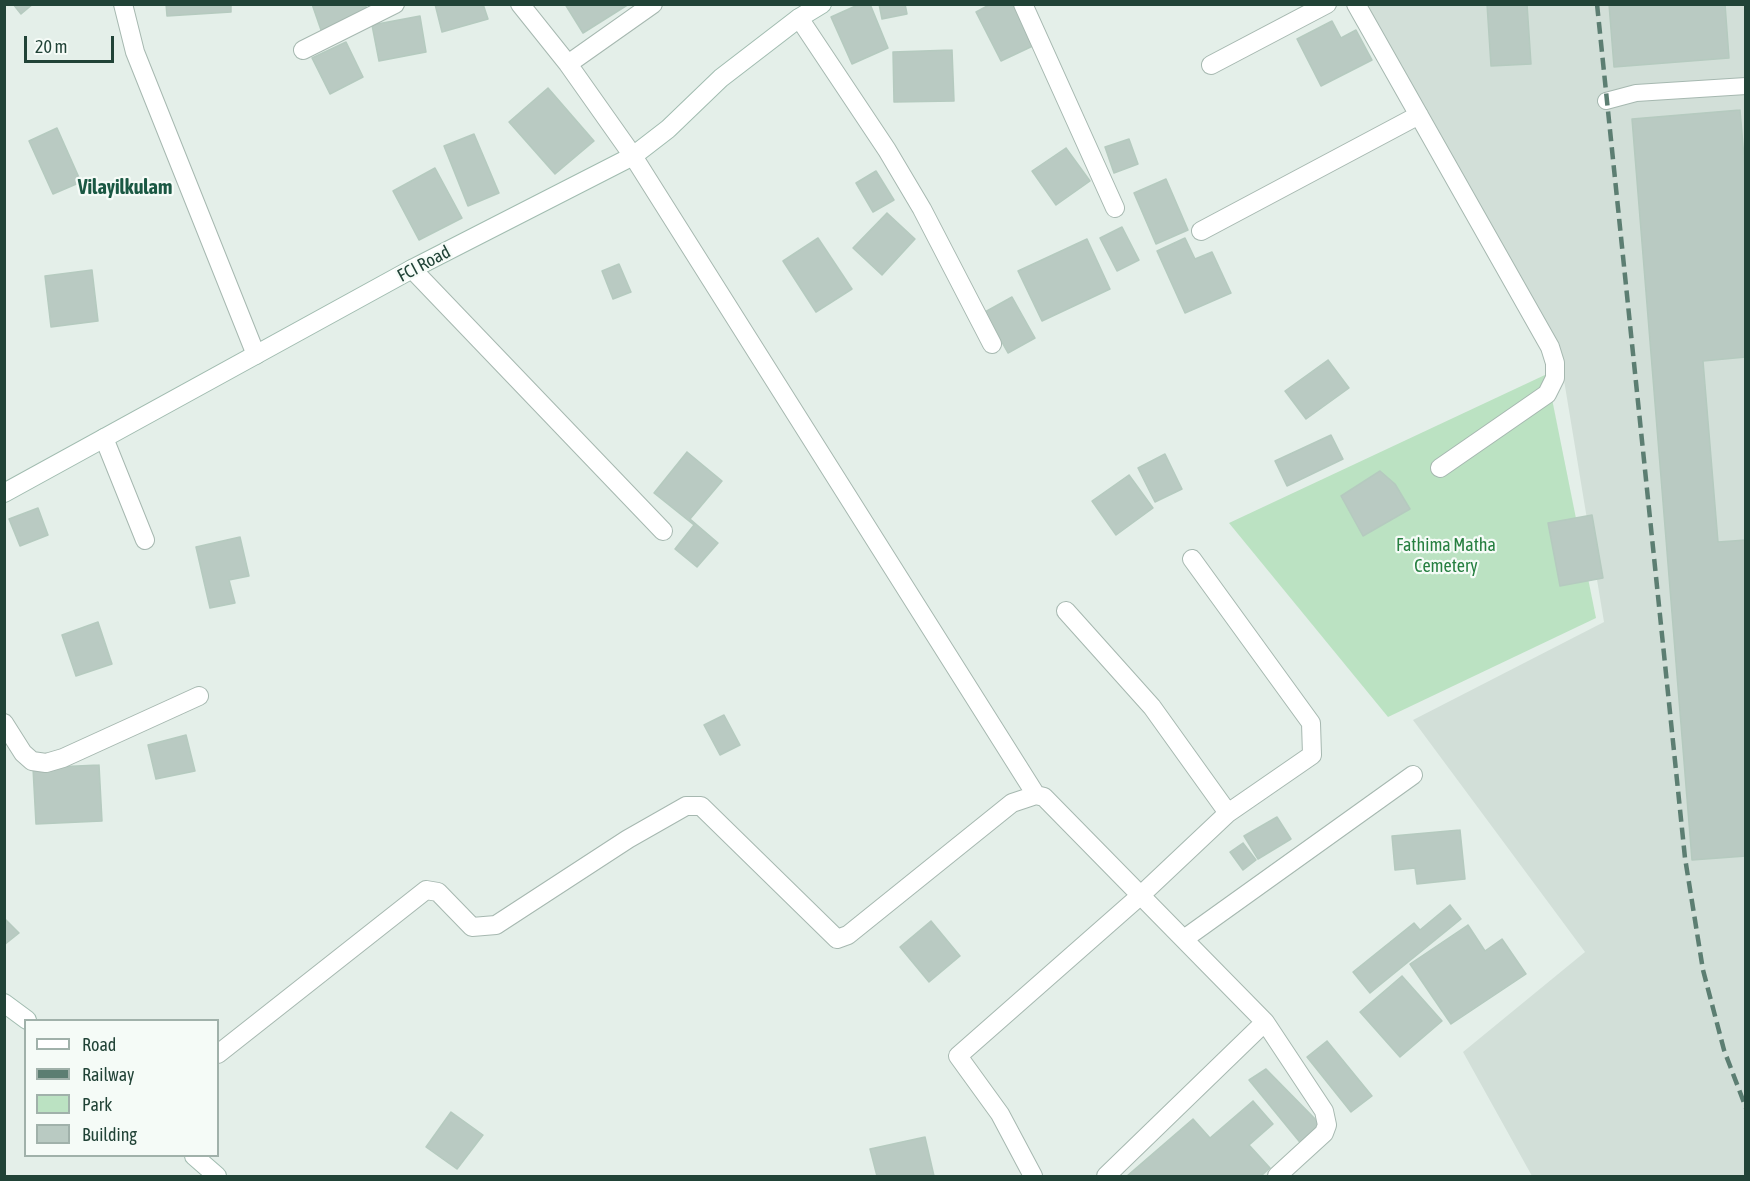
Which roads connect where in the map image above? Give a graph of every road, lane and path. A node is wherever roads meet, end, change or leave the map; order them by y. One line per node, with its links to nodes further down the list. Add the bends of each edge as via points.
1 (123, 4): 21 (street, via 135,52)
2 (395, 4): 10 (street)
3 (520, 4): 11 (street)
4 (653, 4): 11 (street)
5 (822, 4): 9 (street, FCI Road)
6 (1023, 4): 17 (street)
7 (1327, 4): 12 (street)
8 (1356, 4): 15 (street)
9 (800, 18): 16 (street, FCI Road, via 721,78 668,129); 20 (street, via 922,209)
10 (303, 51)
11 (568, 64): 16 (street)
12 (1211, 65)
13 (1746, 86): 14 (lane, via 1636,93)
14 (1606, 100)
15 (1419, 115): 18 (street); 23 (street, via 1550,347 1555,363 1555,378 1547,394)
16 (633, 156): 19 (street, FCI Road); 32 (street)
17 (1115, 208)
18 (1202, 231)
19 (412, 269): 21 (street, FCI Road); 25 (street)
20 (992, 344)
21 (256, 355): 22 (street, FCI Road)
22 (104, 438): 24 (street, FCI Road); 26 (street)
23 (1440, 468)
24 (4, 493)
25 (663, 531)
26 (145, 540)
27 (1192, 560): 33 (street, via 1311,723 1312,755)
28 (1066, 611): 33 (street, via 1152,707)
29 (199, 696): 30 (street, via 46,763 32,761 22,753)
30 (4, 723)
31 (1413, 774): 35 (street)
32 (1036, 795): 34 (street, via 1044,797); 39 (street, via 1012,803 848,935 837,939 701,806 686,806 496,925 472,927 438,892 426,890)
33 (1228, 813): 34 (street)
34 (1141, 895): 35 (street); 42 (street, via 958,1056 1000,1114)
35 (1184, 939): 38 (street)
36 (4, 1003): 37 (street)
37 (26, 1019)
38 (1265, 1022): 43 (street); 44 (street, via 1327,1118 1324,1133)
39 (219, 1053)
40 (196, 1157): 41 (street)
41 (217, 1176)
42 (1033, 1176)
43 (1106, 1176)
44 (1277, 1176)

